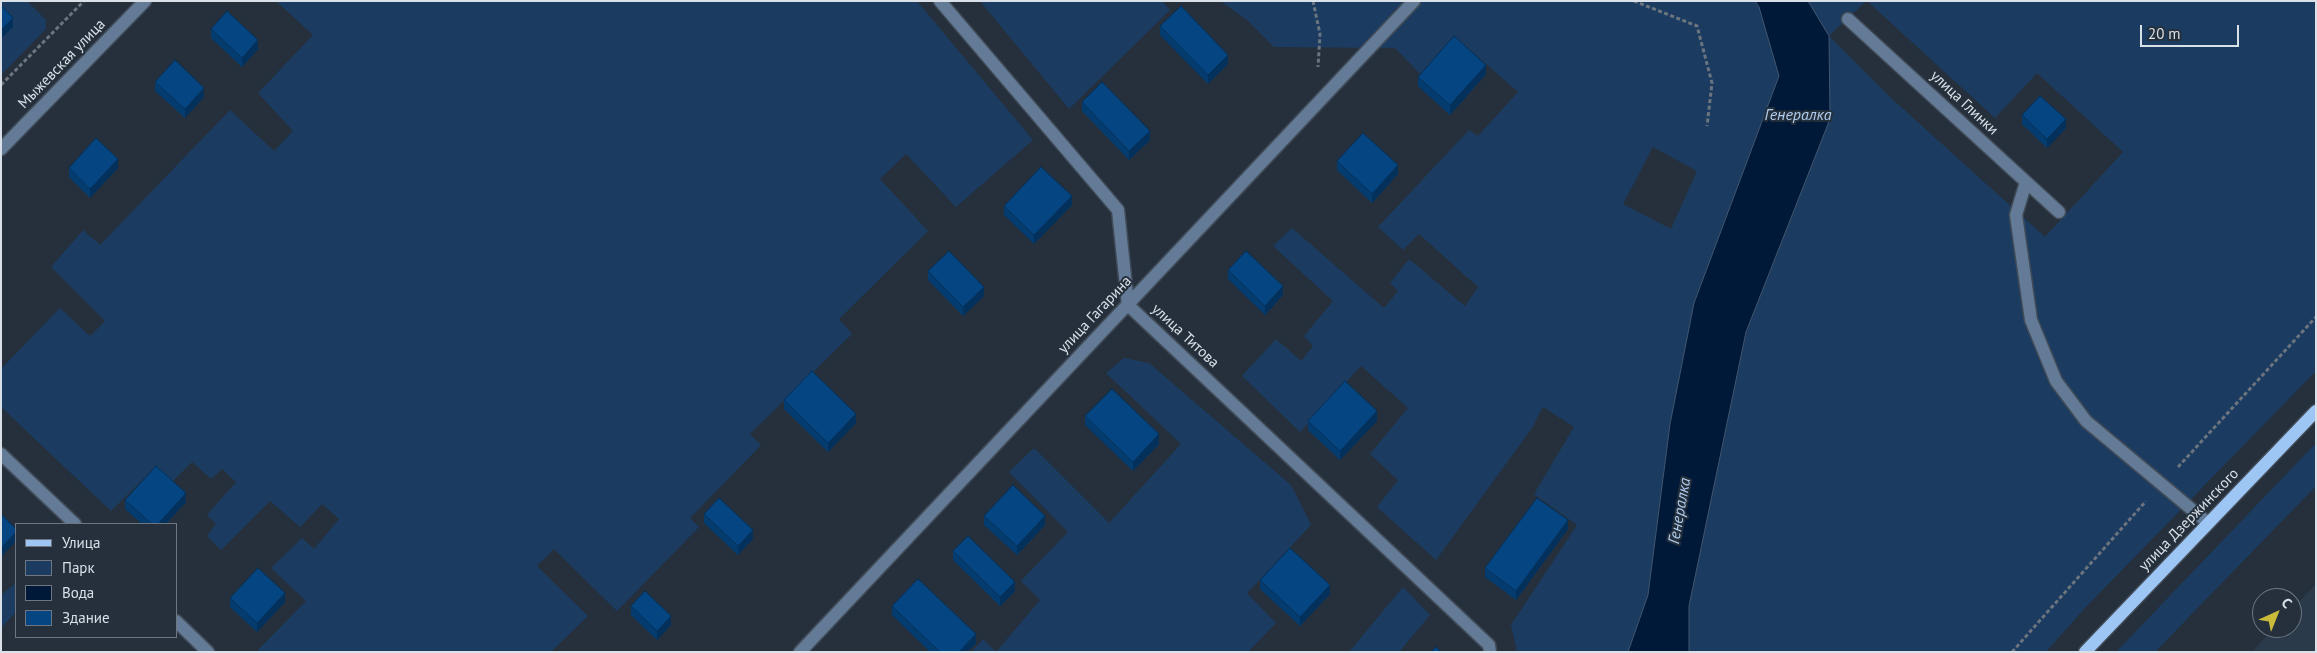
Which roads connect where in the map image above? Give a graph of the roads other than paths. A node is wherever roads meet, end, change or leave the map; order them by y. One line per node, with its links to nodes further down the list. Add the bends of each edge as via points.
1 (145, 1): 5 (street, Мыжевская улица)
2 (940, 1): 8 (street, улица Титова, via 1118,210)
3 (1414, 1): 8 (street, улица Гагарина)
4 (1848, 19): 6 (street, улица Глинки)
5 (1, 149)
6 (2026, 182): 7 (street, улица Глинки); 12 (street, via 2016,215 2032,320 2056,382 2086,421)
7 (2059, 212)
8 (1128, 305): 14 (street, улица Титова); 16 (street, улица Гагарина)
9 (2316, 411): 12 (main road, улица Дзержинского)
10 (1, 454): 11 (street)
11 (74, 523)
12 (2208, 524): 17 (main road, улица Дзержинского)
13 (178, 623): 15 (street)
14 (1490, 648)
15 (208, 652)
16 (800, 652)
17 (2085, 652)

